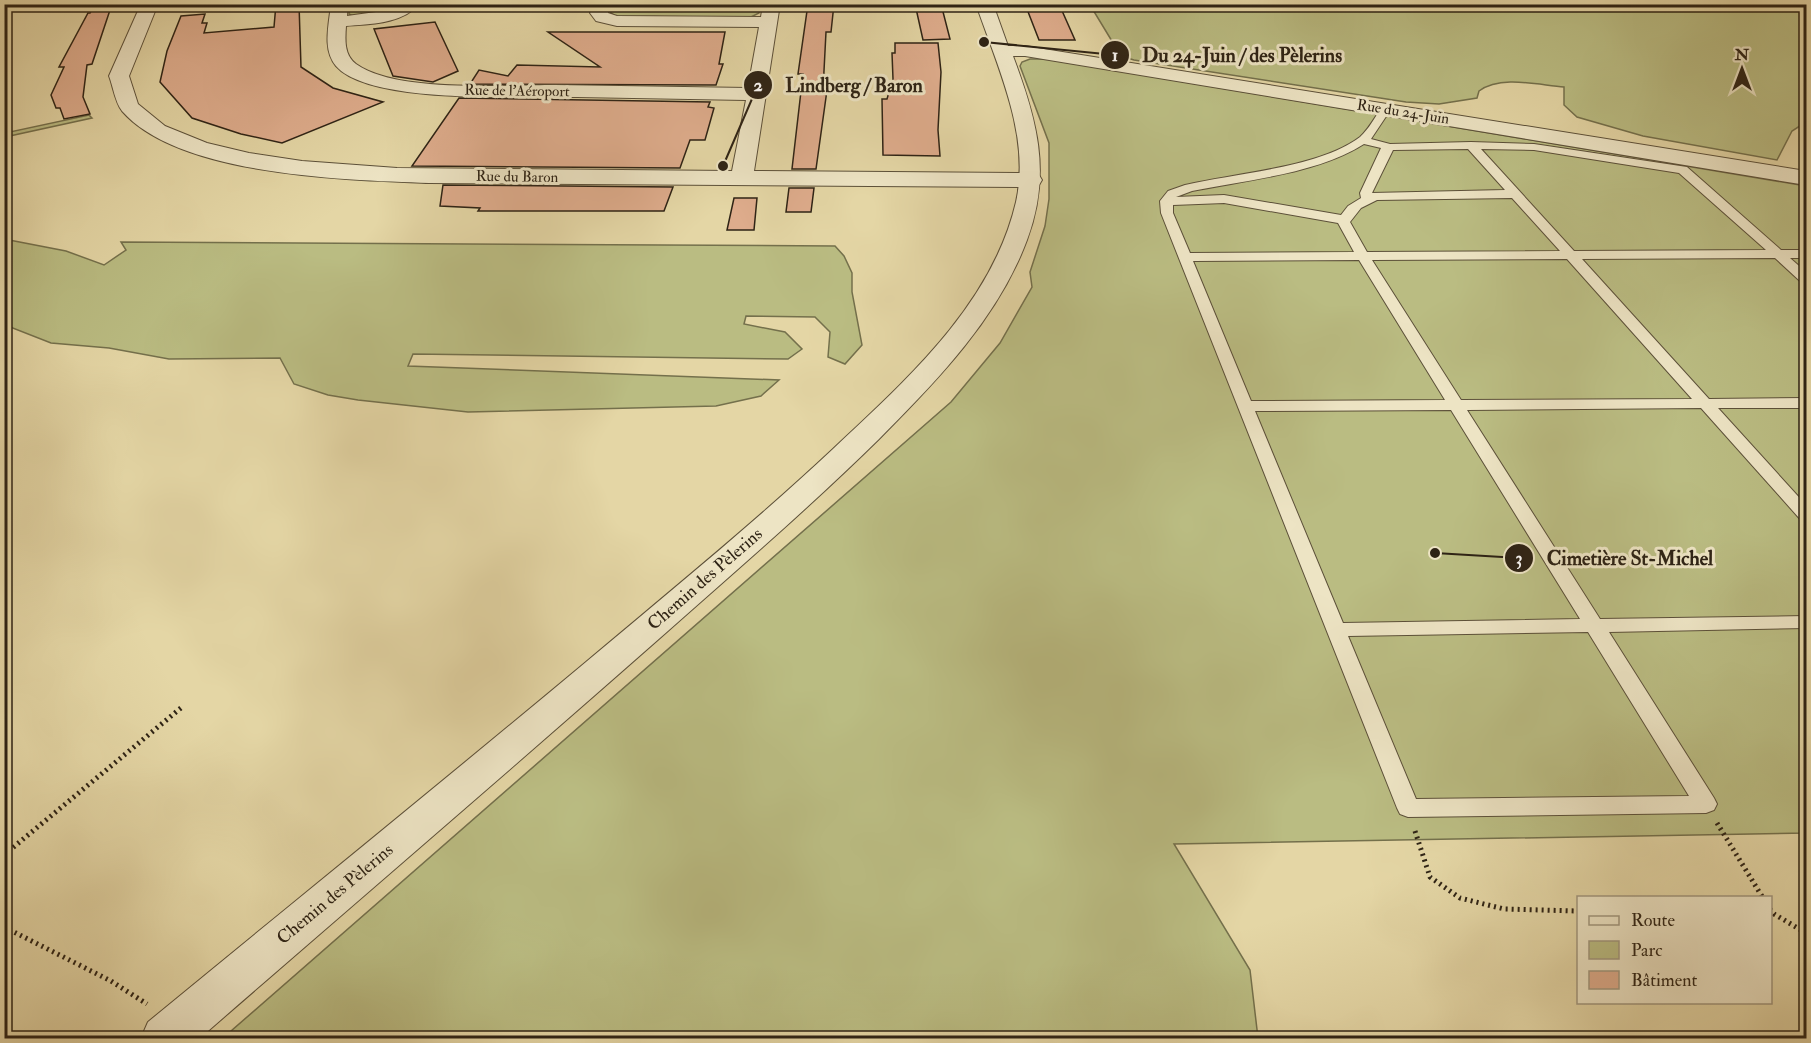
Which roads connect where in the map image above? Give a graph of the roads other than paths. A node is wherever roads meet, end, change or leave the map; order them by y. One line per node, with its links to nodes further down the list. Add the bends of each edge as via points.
1 (150, 4): 14 (street, Rue du Baron, via 122,66 119,88 123,99 130,110 153,127 222,154 299,168 385,175)
2 (411, 4): 5 (street, via 387,15)
3 (603, 4): 6 (street, via 602,17 617,21)
4 (984, 4): 7 (street, Chemin des Pèlerins)
5 (339, 13): 8 (street, Rue de l'Aéroport, via 336,46 344,64 367,76 409,86)
6 (771, 13): 8 (street)
7 (1000, 51): 9 (street, Rue du 24-Juin, via 1025,51); 15 (street, Chemin des Pèlerins, via 1025,120)
8 (755, 94): 14 (street)
9 (1386, 109): 10 (lane); 13 (street, Rue du 24-Juin)
10 (1362, 140): 12 (lane); 18 (lane, via 1323,158 1189,188 1172,194)
11 (1471, 145): 12 (lane); 16 (lane); 20 (lane, via 1534,147 1683,170)
12 (1390, 147): 17 (lane, via 1366,193)
13 (1806, 178)
14 (742, 179): 15 (street, Rue du Baron)
15 (1030, 180): 34 (street, Chemin des Pèlerins, via 1026,207 994,285 928,374 814,485)
16 (1516, 194): 17 (lane, via 1397,194); 22 (lane)
17 (1367, 199): 19 (lane, via 1348,212)
18 (1166, 201): 19 (lane, via 1224,199); 24 (lane)
19 (1345, 220): 23 (lane)
20 (1778, 254): 21 (lane); 22 (lane); 25 (lane)
21 (1806, 254)
22 (1572, 255): 23 (lane); 26 (lane)
23 (1364, 256): 24 (lane); 28 (lane)
24 (1185, 257): 29 (lane)
25 (1806, 279)
26 (1705, 403): 27 (lane); 28 (lane); 30 (lane)
27 (1806, 403)
28 (1456, 405): 29 (lane); 32 (lane)
29 (1245, 406): 33 (lane)
30 (1806, 515)
31 (1806, 622): 32 (lane)
32 (1595, 626): 33 (lane); 33 (lane, via 1706,804 1407,808)
33 (1335, 630)
34 (173, 1032)

